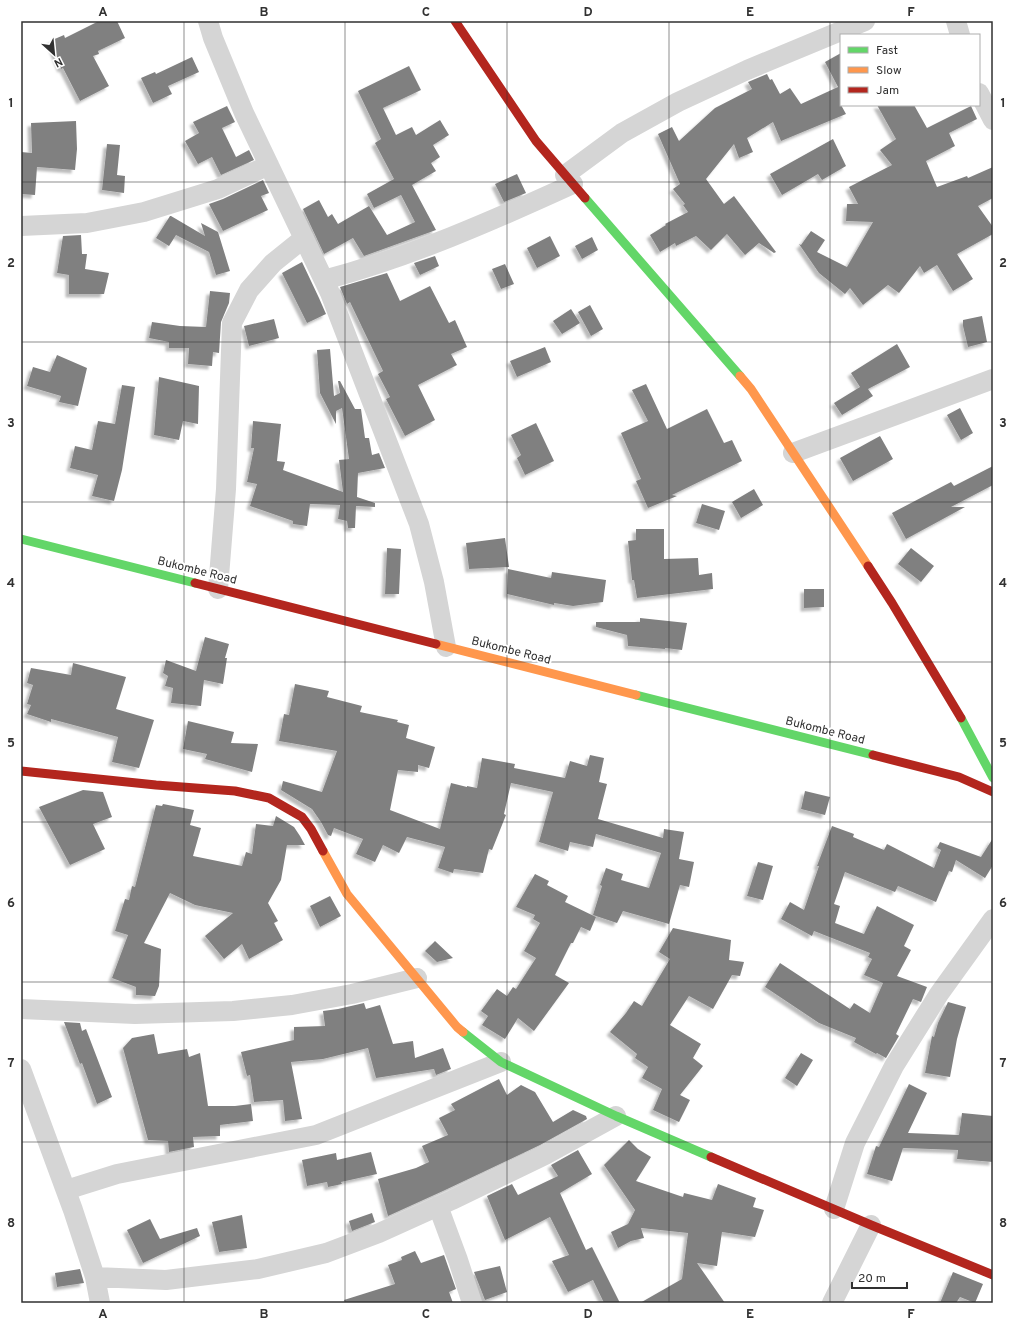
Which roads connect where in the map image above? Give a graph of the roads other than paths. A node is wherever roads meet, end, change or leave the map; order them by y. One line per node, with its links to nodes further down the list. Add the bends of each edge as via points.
1 (208, 21): 8 (street, via 244,113)
2 (455, 21): 9 (street, via 536,141)
3 (865, 21): 9 (street, via 678,102 622,134)
4 (956, 21): 5 (street)
5 (960, 34)
6 (980, 95): 7 (street)
7 (993, 120)
8 (269, 165): 10 (street, via 218,189 144,212 87,223); 11 (street)
9 (569, 180): 12 (street, via 509,213 421,249); 14 (street, via 751,389)
10 (21, 226)
11 (304, 238): 12 (street); 16 (street, via 273,263 249,290 232,323 226,489)
12 (324, 280): 17 (street, via 419,524 434,582)
13 (993, 379): 14 (street)
14 (793, 453): 19 (street, via 892,603 954,704)
15 (21, 539): 16 (street, Bukombe Road)
16 (218, 589): 17 (street, Bukombe Road)
17 (446, 647): 20 (street, Bukombe Road, via 959,778)
18 (21, 771): 22 (street, via 235,791 269,798 302,817 347,894)
19 (993, 778)
20 (993, 792)
21 (993, 919): 29 (street, via 939,994 894,1066 855,1143)
22 (417, 978): 23 (street, via 292,1005 233,1011 135,1014); 24 (street, via 457,1027)
23 (21, 1009)
24 (501, 1062): 26 (street); 27 (street, via 316,1135 117,1174)
25 (21, 1069): 27 (street)
26 (616, 1116): 28 (street, via 545,1155); 29 (street)
27 (66, 1190): 32 (street)
28 (438, 1206): 32 (street, via 379,1233 326,1253 258,1269 166,1280); 34 (street)
29 (834, 1209): 30 (street)
30 (871, 1225): 31 (street); 35 (street)
31 (993, 1275)
32 (95, 1277): 33 (street)
33 (100, 1303)
34 (472, 1303)
35 (832, 1303)

